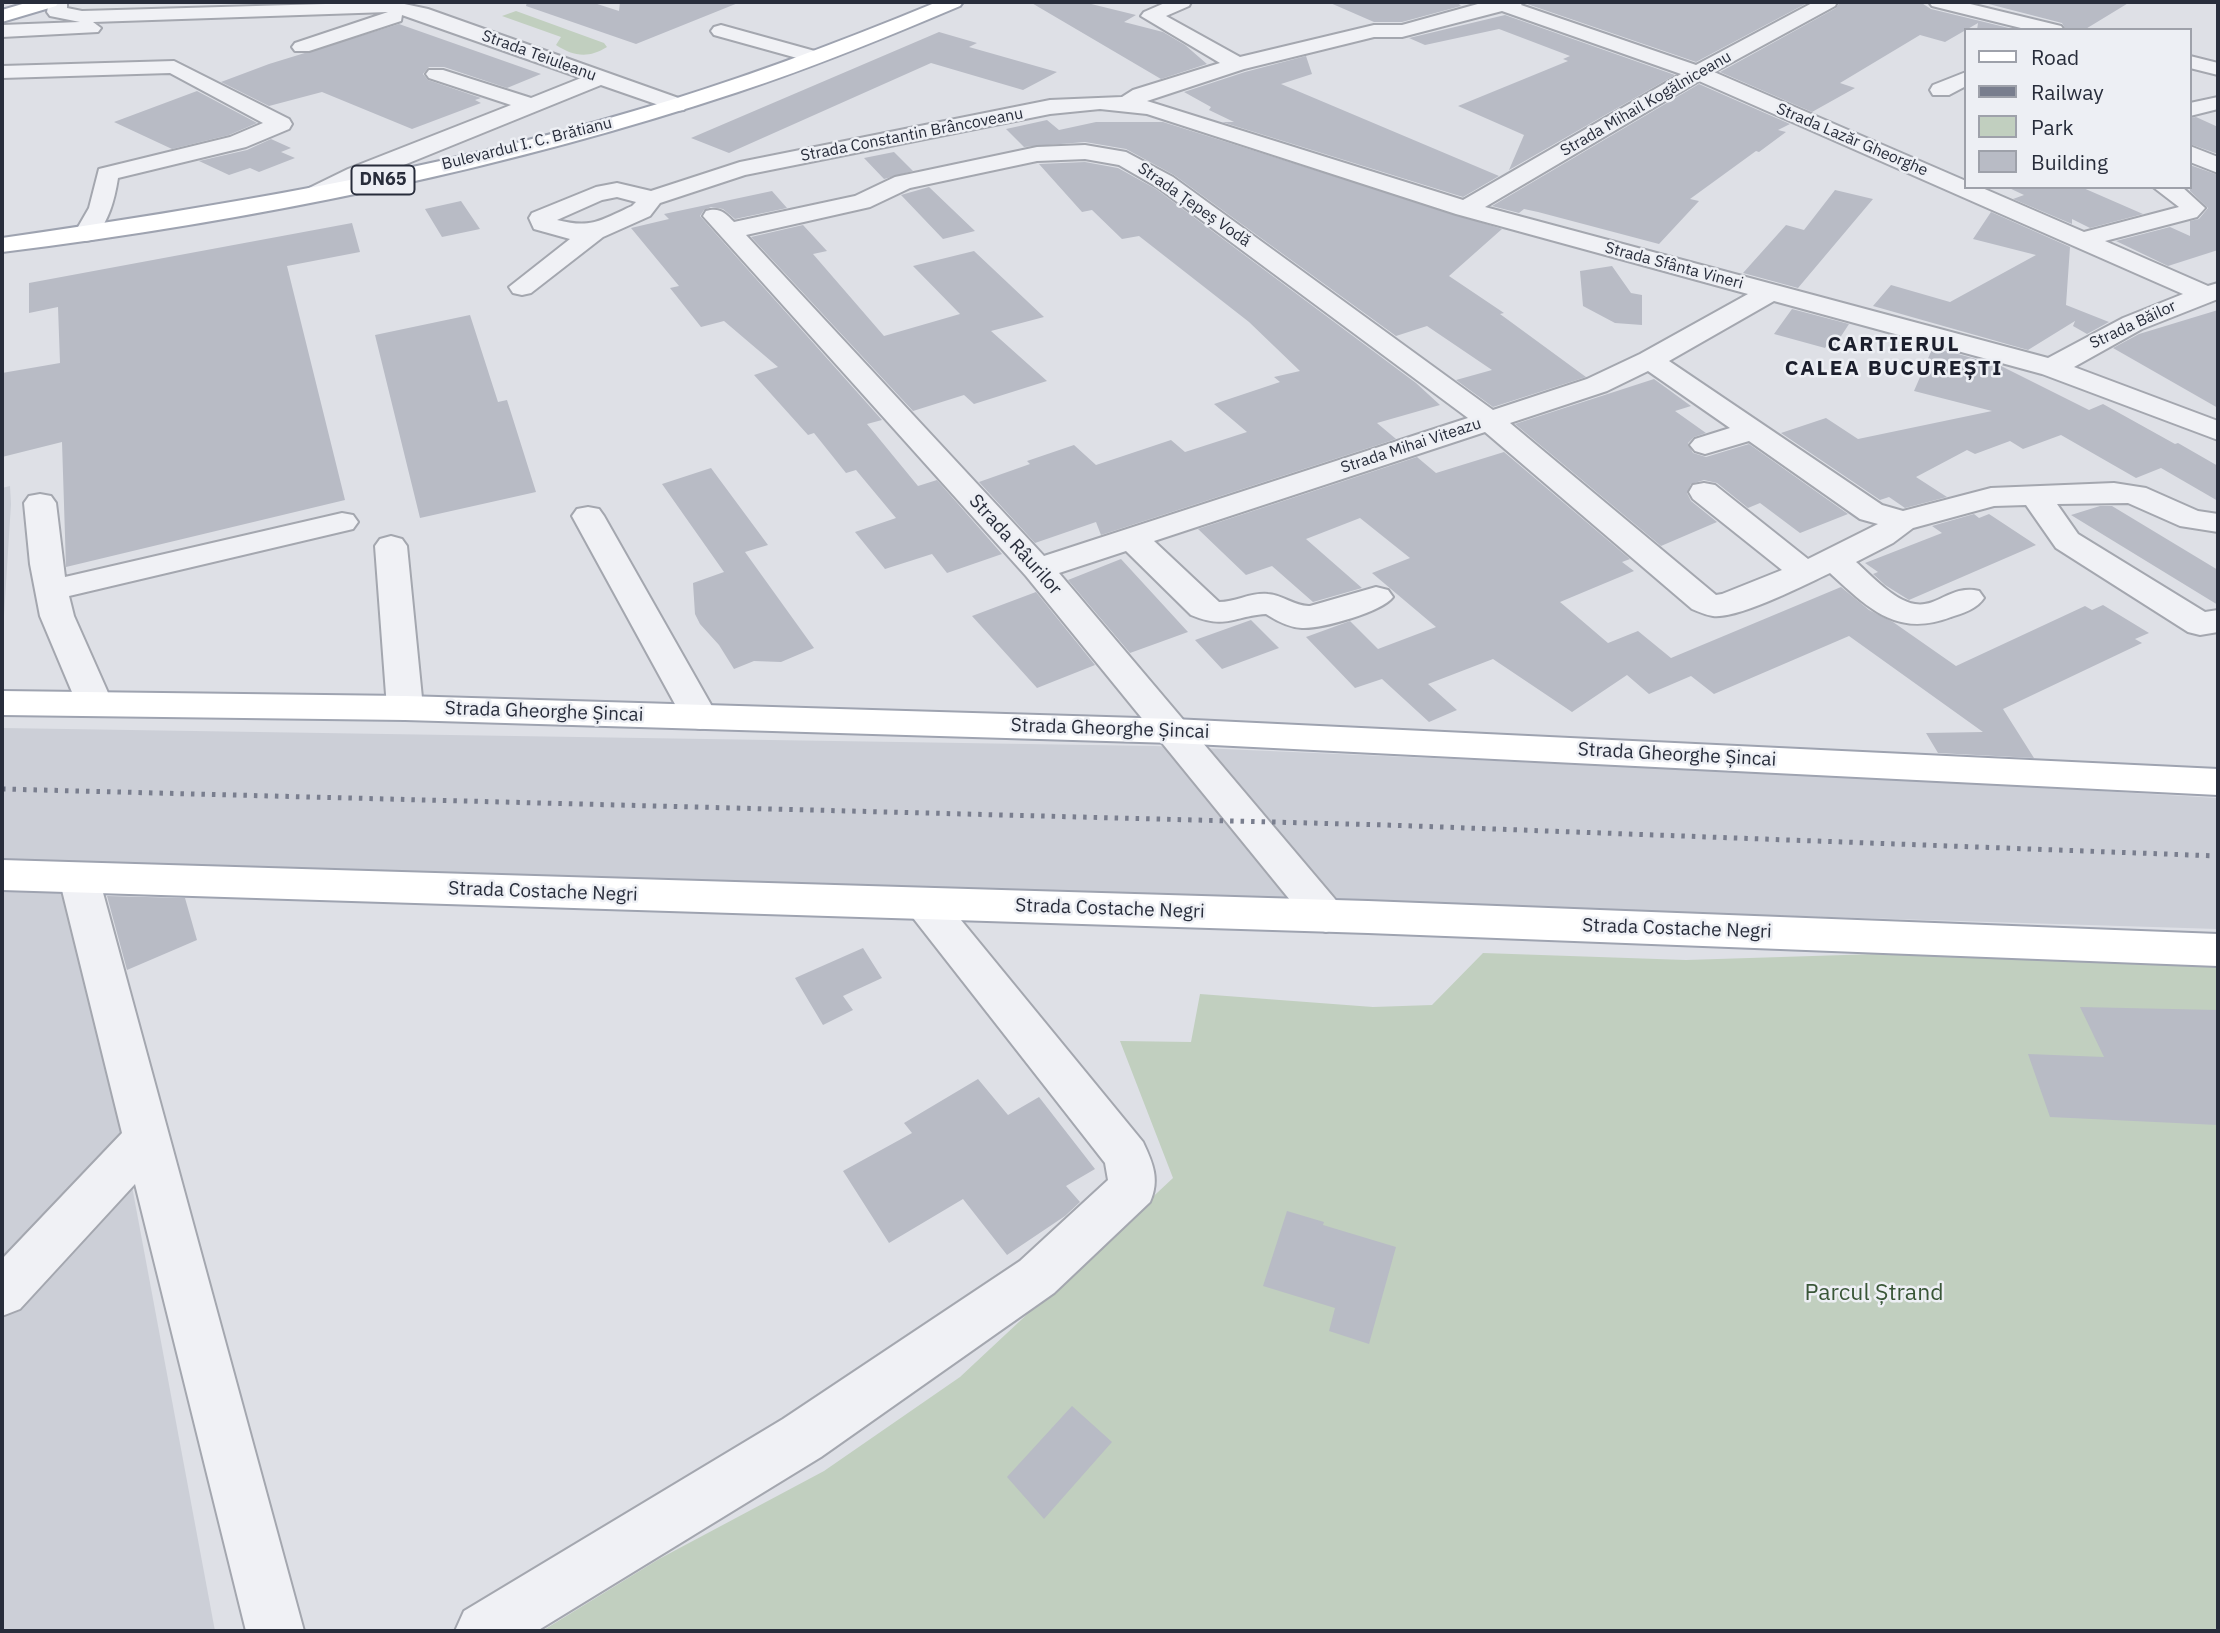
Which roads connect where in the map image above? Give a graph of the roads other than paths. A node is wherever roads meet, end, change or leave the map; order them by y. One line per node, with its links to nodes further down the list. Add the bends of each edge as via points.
1 (49, 2): 9 (main road)
2 (58, 2): 8 (street, via 57,12 82,17 352,5)
3 (953, 2): 14 (main road, Bulevardul I. C. Brătianu / DN65)
4 (1182, 2): 16 (street, via 1151,16)
5 (1828, 2): 19 (street, Strada Mihail Kogălniceanu)
6 (1939, 2): 10 (street)
7 (1505, 3): 16 (street, via 1402,32 1374,31); 19 (street, Strada Lazăr Gheorghe)
8 (411, 7): 11 (street, via 363,15); 13 (street); 21 (street, Strada Teiuleanu)
9 (2, 16)
10 (2046, 28)
11 (2, 31)
12 (721, 31): 14 (street)
13 (302, 47)
14 (815, 57): 27 (main road, Bulevardul I. C. Brătianu / DN65)
15 (2192, 62): 17 (street)
16 (1237, 64): 24 (street)
17 (2218, 69)
18 (2, 72): 33 (street, via 174,67 281,124 238,142 107,174)
19 (1698, 73): 34 (street, Strada Mihail Kogălniceanu); 39 (street, Strada Lazăr Gheorghe)
20 (436, 74): 26 (street)
21 (600, 78): 26 (street); 27 (street, Strada Teiuleanu)
22 (1965, 78): 23 (street)
23 (1941, 90)
24 (1128, 103): 29 (street, Strada Constantin Brâncoveanu, via 1050,107 740,170); 34 (street, Strada Sfânta Vineri)
25 (2218, 103): 28 (street)
26 (532, 105): 31 (street)
27 (676, 105): 31 (main road, Bulevardul I. C. Brătianu / DN65, via 531,145)
28 (2192, 110)
29 (698, 185): 32 (street, Strada Constantin Brâncoveanu); 37 (street, Strada Râurilor, via 699,198)
30 (2168, 189): 39 (street, via 2193,208)
31 (315, 194): 35 (main road, Bulevardul I. C. Brătianu / DN65)
32 (652, 198): 36 (street, via 641,211); 36 (street, via 617,190 596,194 541,218 543,224 558,229)
33 (101, 208): 35 (street); 38 (street)
34 (1465, 209): 43 (street, Strada Sfânta Vineri)
35 (134, 225): 38 (main road, Bulevardul I. C. Brătianu / DN65)
36 (594, 232): 42 (street)
37 (729, 232): 47 (street, Strada Țepeș Vodă, via 862,202 903,182 1037,154 1086,152 1126,159 1165,182); 61 (street, Strada Râurilor)
38 (86, 234): 40 (main road); 41 (main road)
39 (2082, 240): 44 (street, Strada Lazăr Gheorghe)
40 (2, 245)
41 (2, 261)
42 (522, 287)
43 (1770, 292): 45 (street, Strada Mihai Viteazu); 46 (street, Strada Sfânta Vineri)
44 (2212, 292): 46 (street, Strada Băilor, via 2148,316)
45 (1650, 360): 47 (street, Strada Mihai Viteazu, via 1597,385); 48 (street)
46 (2052, 368): 49 (street, Strada Sfânta Vineri)
47 (1489, 420): 58 (street, Strada Mihai Viteazu); 60 (street, Strada Țepeș Vodă, via 1704,602 1729,604)
48 (1753, 431): 50 (street); 55 (street, via 1871,512)
49 (2218, 431)
50 (1705, 445)
51 (1704, 492): 60 (street)
52 (2038, 497): 55 (street, via 1991,497); 57 (street, via 2135,495); 65 (street, via 2067,541 2200,624)
53 (40, 503): 62 (street)
54 (588, 516): 69 (street)
55 (1902, 521): 60 (street, Strada Țepeș Vodă)
56 (342, 522): 62 (street)
57 (2214, 526)
58 (1132, 538): 61 (street, Strada Mihai Viteazu); 63 (street, via 1213,613 1265,604 1303,617)
59 (391, 546): 68 (street)
60 (1821, 567): 64 (street, via 1899,612 1935,612)
61 (1038, 569): 70 (street, Strada Râurilor)
62 (51, 590): 67 (street, via 57,617)
63 (1376, 597)
64 (1967, 598)
65 (2218, 621)
66 (2, 703): 67 (main road, Strada Gheorghe Șincai)
67 (95, 704): 68 (main road, Strada Gheorghe Șincai)
68 (404, 708): 69 (main road, Strada Gheorghe Șincai)
69 (700, 717): 70 (main road, Strada Gheorghe Șincai)
70 (1173, 731): 71 (main road, Strada Gheorghe Șincai); 75 (street, Strada Râurilor)
71 (2218, 782)
72 (2, 875): 73 (main road, Strada Costache Negri)
73 (79, 878): 74 (main road, Strada Costache Negri); 77 (street)
74 (924, 904): 75 (main road, Strada Costache Negri); 80 (street, via 1127,1156 1133,1188 1037,1277 802,1438)
75 (1326, 916): 76 (main road, Strada Costache Negri)
76 (2218, 950)
77 (148, 1139): 78 (street); 79 (street)
78 (2, 1293)
79 (275, 1631)
80 (484, 1631)

